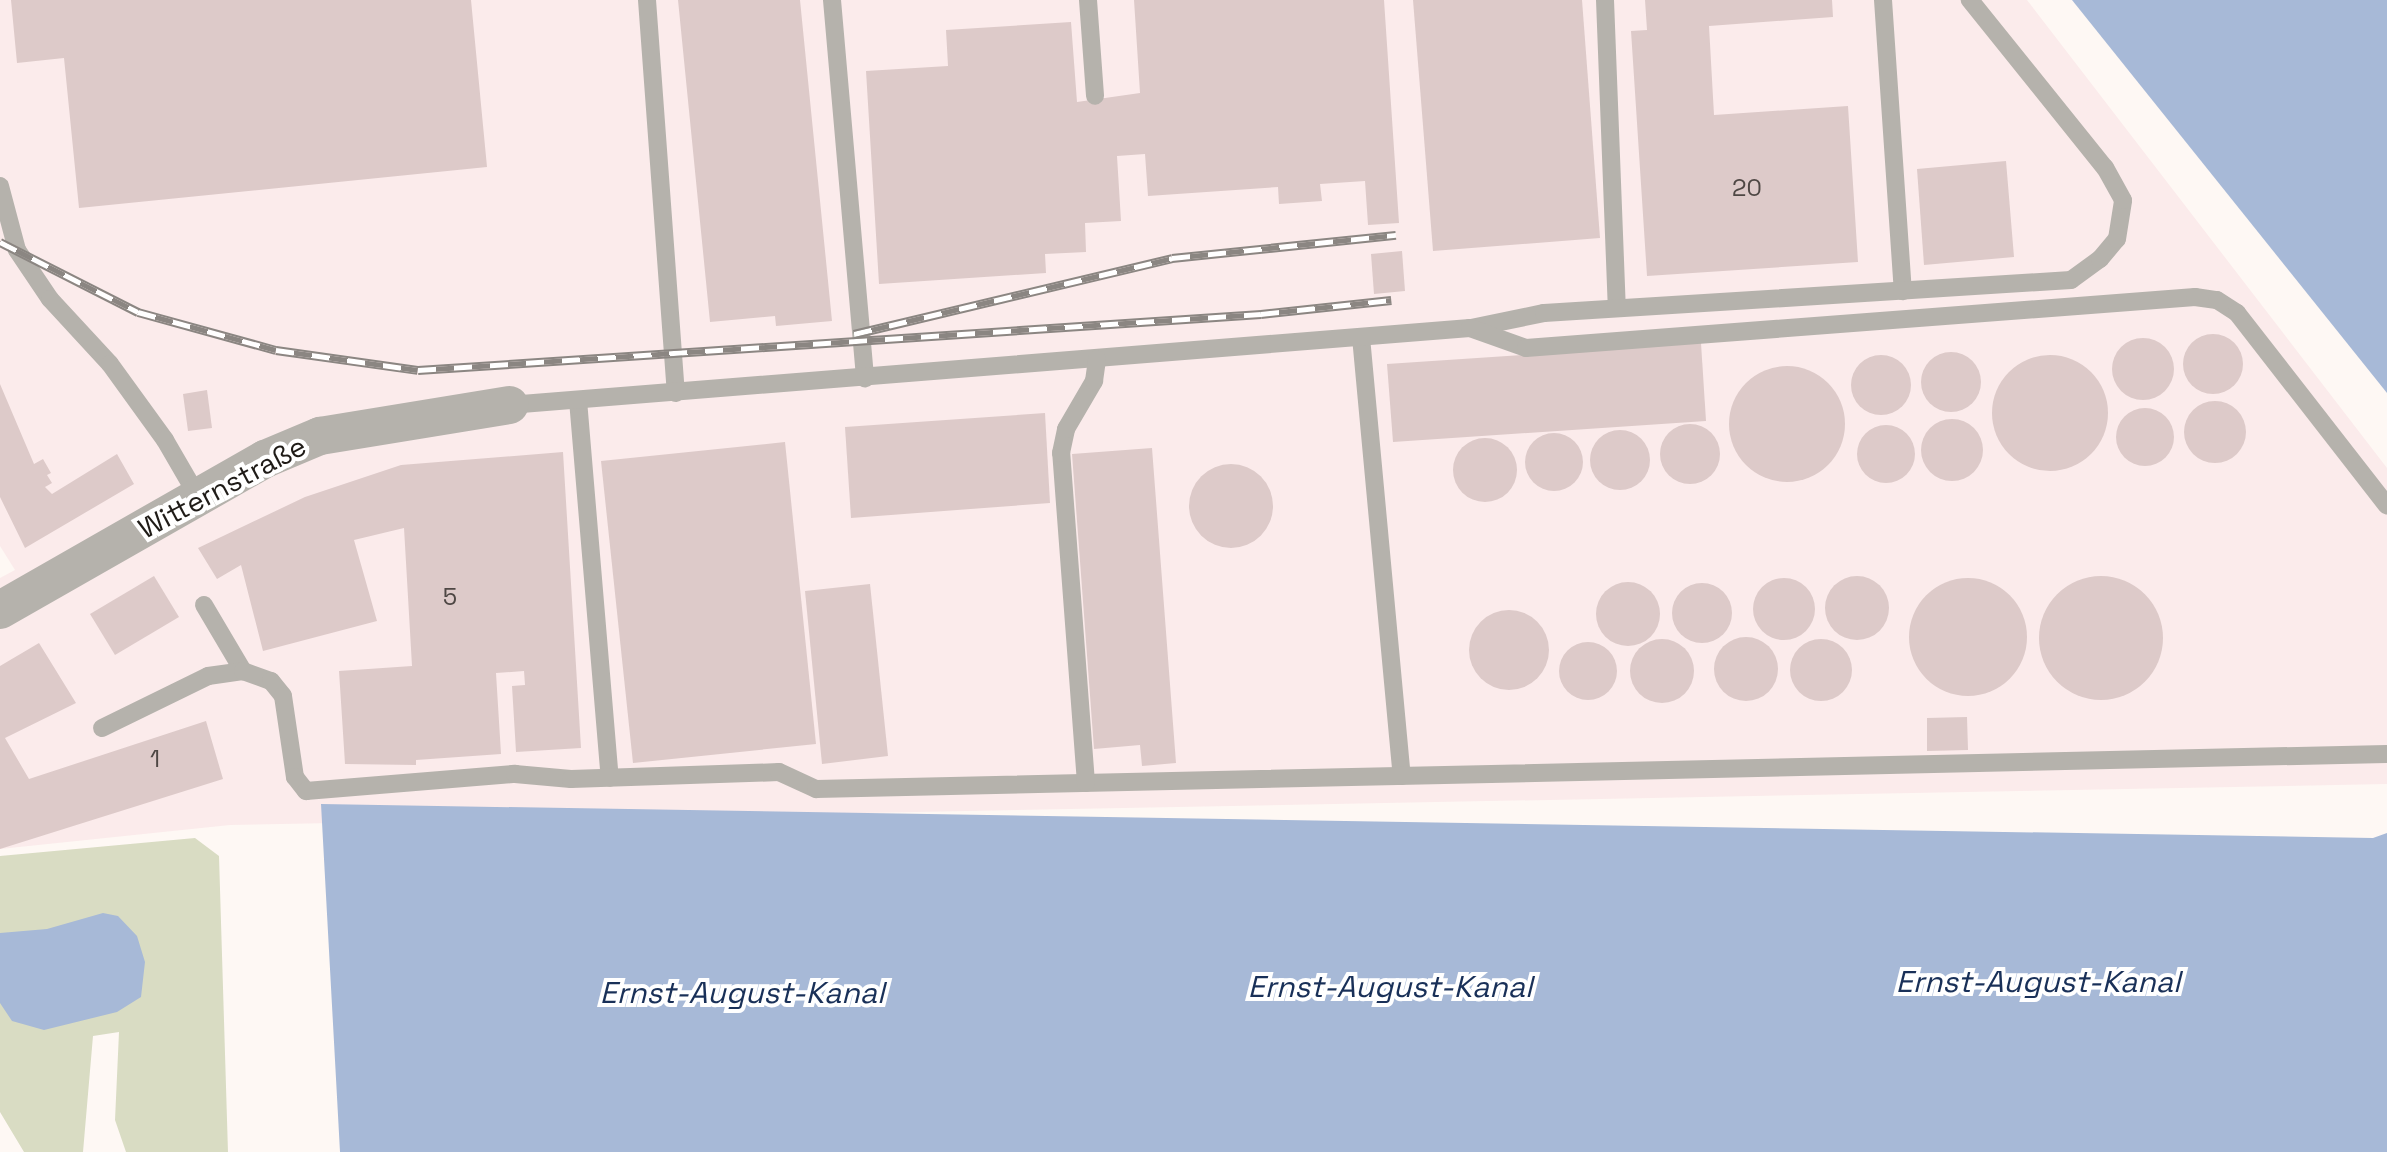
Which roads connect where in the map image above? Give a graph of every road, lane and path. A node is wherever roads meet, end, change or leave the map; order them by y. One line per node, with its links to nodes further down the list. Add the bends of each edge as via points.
1 (647, 0): 15 (lane)
2 (832, 0): 14 (lane)
3 (1088, 0): 7 (lane)
4 (1605, 0): 10 (lane)
5 (1883, 0): 9 (lane)
6 (1970, 0): 9 (lane, via 2105,168 2123,200 2124,217 2117,239 2071,280)
7 (1095, 96)
8 (0, 186): 18 (lane, via 17,250 50,299 110,364)
9 (1903, 291): 10 (lane)
10 (1617, 308): 11 (lane, via 1544,313)
11 (1470, 328): 12 (lane); 19 (lane, via 1526,348 2195,297 2217,300 2237,313)
12 (1361, 337): 13 (lane); 25 (lane)
13 (1097, 359): 14 (lane); 27 (lane, via 1094,381 1066,429 1061,453)
14 (865, 379): 15 (lane)
15 (676, 393): 16 (lane)
16 (578, 400): 17 (lane); 26 (lane)
17 (509, 405): 18 (street, Witternstraße, via 320,436 265,459)
18 (198, 497): 21 (street, Witternstraße)
19 (2387, 506)
20 (204, 605): 22 (lane)
21 (0, 610)
22 (243, 671): 23 (lane, via 208,676); 26 (lane, via 271,681 283,696 295,777 306,791 515,774)
23 (102, 728)
24 (2387, 754): 25 (lane)
25 (1402, 776): 27 (lane)
26 (610, 778): 27 (lane, via 779,772 816,789)
27 (1086, 783)

